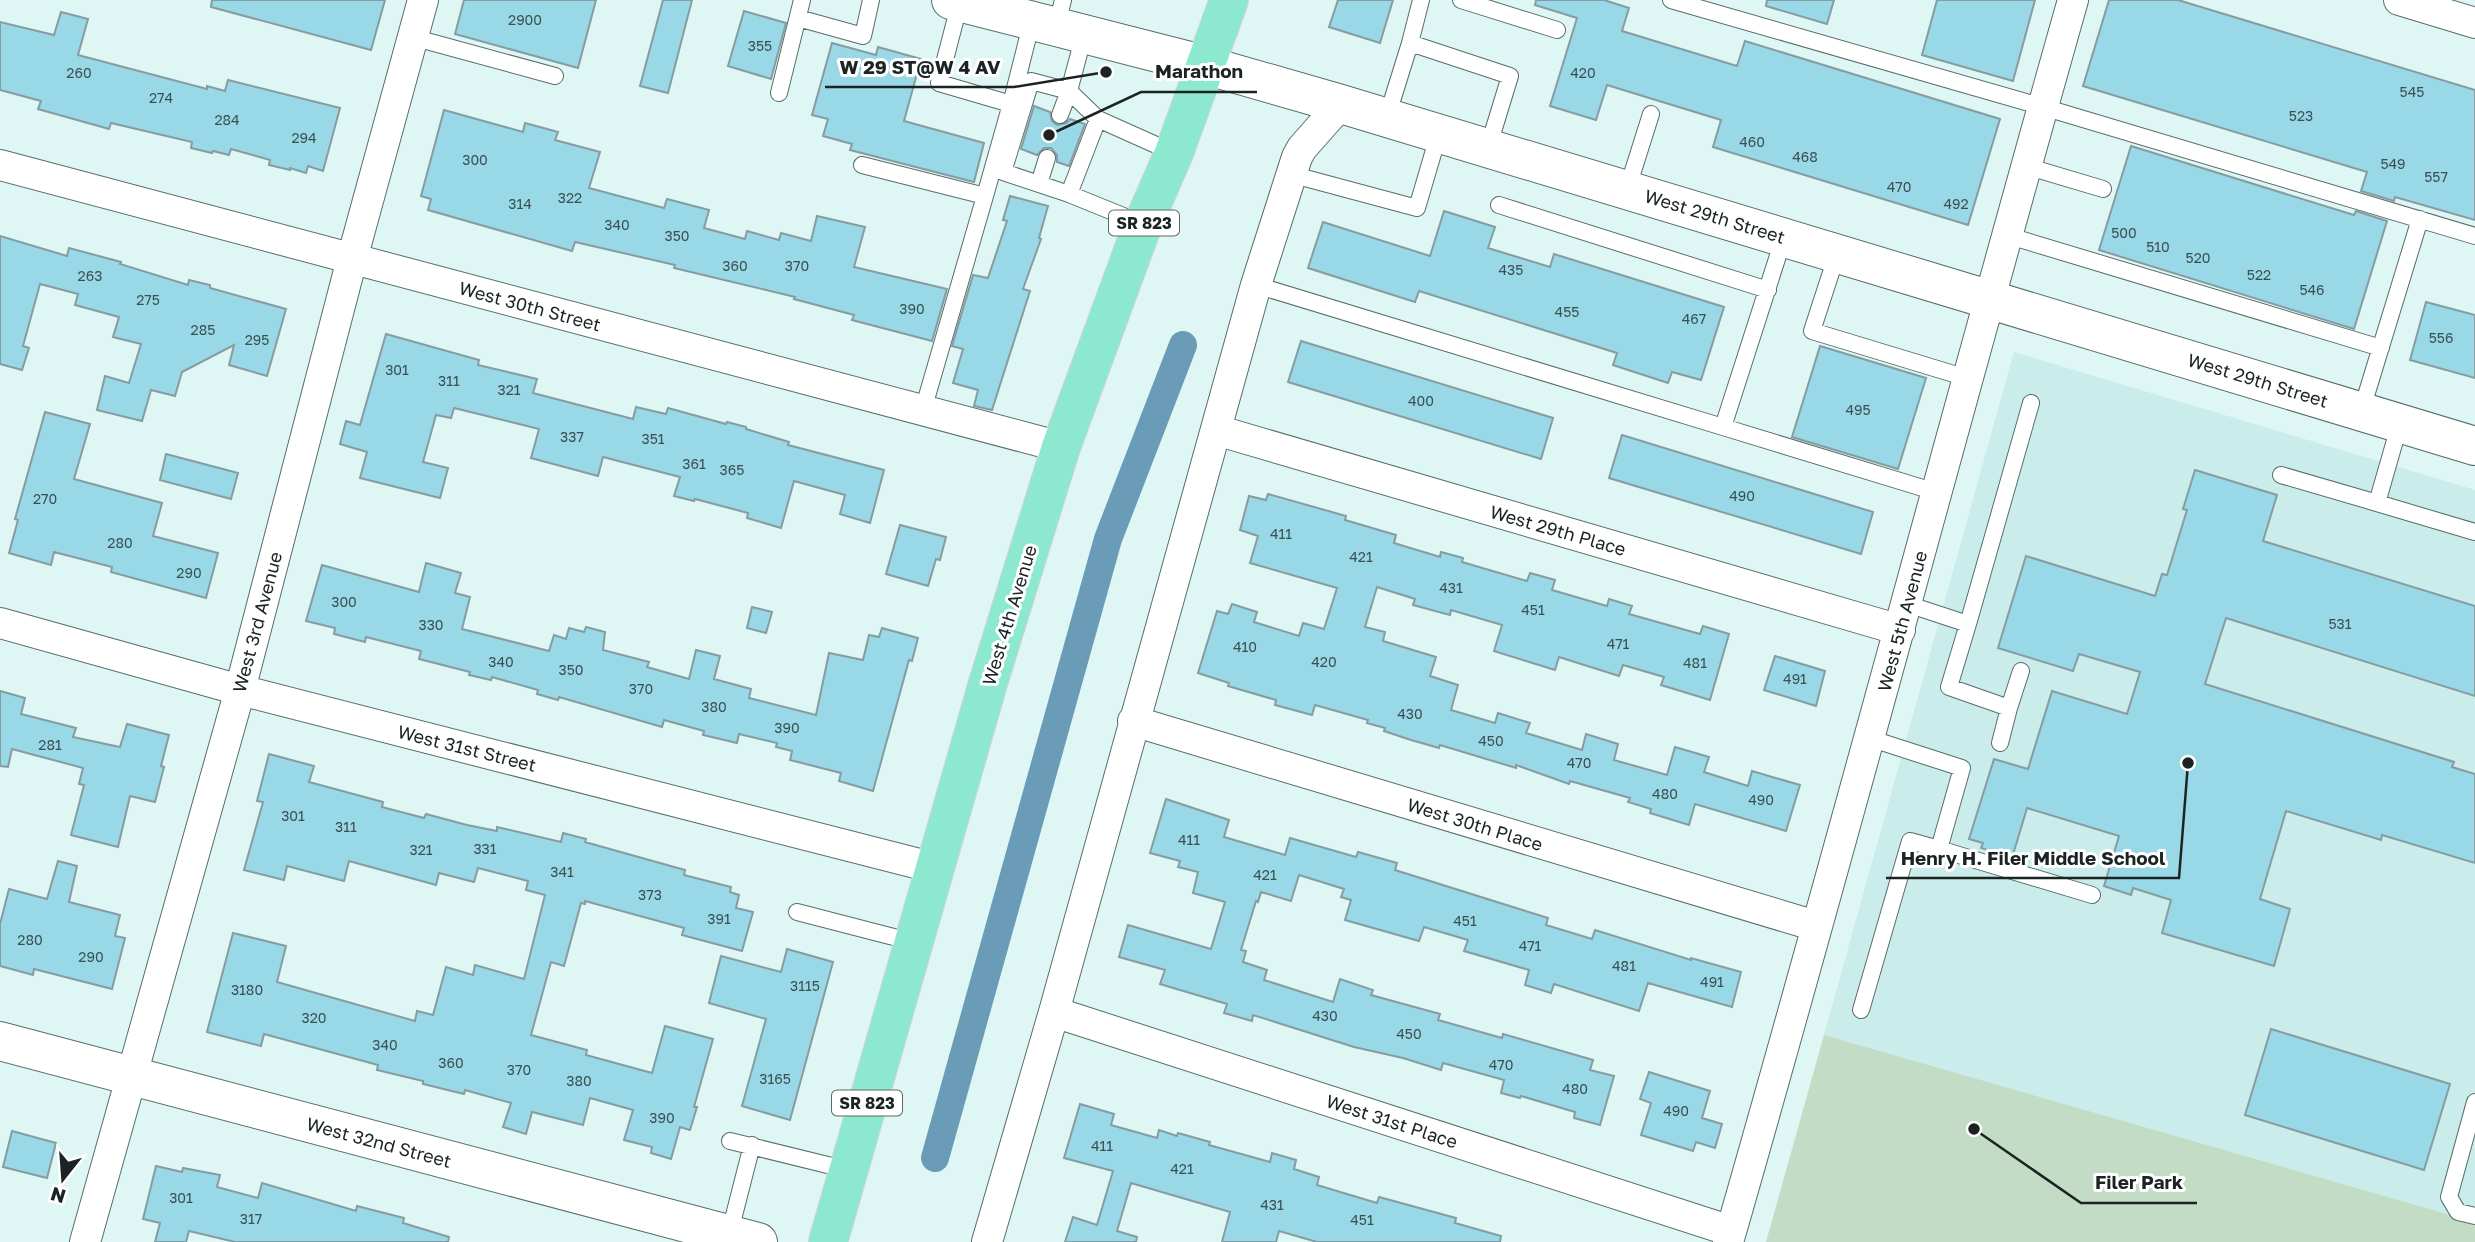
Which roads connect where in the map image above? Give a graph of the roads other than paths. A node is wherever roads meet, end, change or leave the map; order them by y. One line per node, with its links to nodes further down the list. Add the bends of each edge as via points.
1 (423, 0): 15 (street, West 3rd Avenue)
2 (803, 0): 11 (lane)
3 (872, 0): 11 (lane, via 863,36)
4 (1229, 0): 17 (main road, West 4th Avenue / SR 823)
5 (1421, 0): 16 (lane)
6 (1461, 0): 14 (lane)
7 (1671, 0): 23 (lane)
8 (2073, 0): 23 (street, West 5th Avenue)
9 (2399, 0): 13 (street)
10 (955, 1): 12 (street, West 29th Street); 21 (lane, via 939,83)
11 (798, 18): 20 (lane)
12 (1059, 21): 17 (street, West 29th Street); 19 (lane); 21 (lane)
13 (2475, 23)
14 (1557, 30)
15 (412, 37): 18 (lane); 48 (street, West 3rd Avenue)
16 (1410, 43): 26 (lane); 29 (lane, via 1510,76)
17 (1205, 65): 22 (street, West 29th Street); 30 (main road, West 4th Avenue / SR 823)
18 (555, 76)
19 (1069, 92): 25 (lane); 27 (lane); 36 (lane, via 1031,81 1003,172)
20 (779, 93)
21 (1011, 104): 40 (lane)
22 (1340, 104): 26 (street, West 29th Street); 35 (street, via 1302,148)
23 (2043, 107): 34 (street, West 5th Avenue); 42 (lane)
24 (1651, 114): 38 (lane)
25 (1060, 115)
26 (1387, 117): 28 (street, West 29th Street)
27 (1098, 119): 30 (lane); 39 (lane)
28 (1439, 133): 29 (street, West 29th Street); 35 (lane, via 1417,208)
29 (1488, 148): 38 (street, West 29th Street)
30 (1174, 153): 43 (main road, West 4th Avenue / SR 823)
31 (1047, 158): 36 (lane)
32 (0, 165): 48 (street, West 30th Street)
33 (862, 165): 40 (lane)
34 (2026, 166): 37 (lane); 44 (street, West 5th Avenue)
35 (1290, 174): 49 (street)
36 (1039, 184): 39 (lane)
37 (2103, 189)
38 (1627, 190): 46 (street, West 29th Street)
39 (1069, 194): 43 (lane)
40 (985, 196): 55 (lane)
41 (1499, 205): 50 (lane)
42 (2420, 219): 45 (lane); 52 (lane)
43 (1143, 224): 61 (main road, West 4th Avenue / SR 823)
44 (2006, 235): 51 (street, West 5th Avenue); 52 (lane)
45 (2475, 236)
46 (1784, 237): 47 (street, West 29th Street); 50 (lane)
47 (1837, 254): 51 (street, West 29th Street); 53 (lane, via 1812,331)
48 (352, 259): 55 (street, West 30th Street); 70 (street, West 3rd Avenue)
49 (1256, 285): 58 (lane); 59 (street)
50 (1768, 290): 58 (lane)
51 (1988, 299): 53 (street, West 5th Avenue); 56 (street, West 29th Street)
52 (2381, 348): 56 (lane)
53 (1967, 379): 63 (street, West 5th Avenue)
54 (2031, 403): 68 (lane)
55 (923, 410): 61 (street, West 30th Street)
56 (2361, 412): 57 (street, West 29th Street)
57 (2400, 423): 60 (street, West 29th Street); 64 (lane)
58 (1723, 427): 63 (lane)
59 (1216, 430): 66 (street, West 29th Place); 72 (street)
60 (2475, 446)
61 (1061, 447): 76 (main road, West 4th Avenue / SR 823)
62 (2281, 475): 64 (lane)
63 (1936, 492): 66 (street, West 5th Avenue)
64 (2377, 503): 65 (lane)
65 (2475, 532)
66 (1903, 617): 68 (lane); 73 (street, West 5th Avenue)
67 (0, 623): 70 (street, West 31st Street)
68 (1968, 624): 71 (lane, via 1949,687)
69 (2021, 671): 71 (lane)
70 (240, 690): 76 (street, West 31st Street); 84 (street, West 3rd Avenue)
71 (2009, 709): 74 (lane)
72 (1133, 721): 79 (street, West 30th Place); 82 (street)
73 (1869, 738): 75 (lane, via 1962,768); 79 (street, West 5th Avenue)
74 (2000, 743)
75 (1938, 849): 77 (lane); 81 (lane, via 1910,841)
76 (935, 868): 80 (main road, West 4th Avenue / SR 823)
77 (2092, 895)
78 (797, 912): 80 (lane)
79 (1816, 926): 90 (street, West 5th Avenue)
80 (913, 942): 88 (main road, West 4th Avenue / SR 823)
81 (1861, 1010)
82 (1054, 1012): 90 (street, West 31st Place); 94 (street)
83 (0, 1041): 84 (street, West 32nd Street)
84 (133, 1076): 91 (street, West 32nd Street); 92 (street, West 3rd Avenue)
85 (2475, 1102): 89 (lane, via 2449,1197 2458,1212)
86 (730, 1141): 87 (lane)
87 (752, 1145): 88 (lane); 91 (lane)
88 (848, 1170): 93 (main road, West 4th Avenue / SR 823)
89 (2475, 1216)
90 (1729, 1236)
91 (743, 1238)
92 (85, 1242)
93 (828, 1242)
94 (987, 1242)

